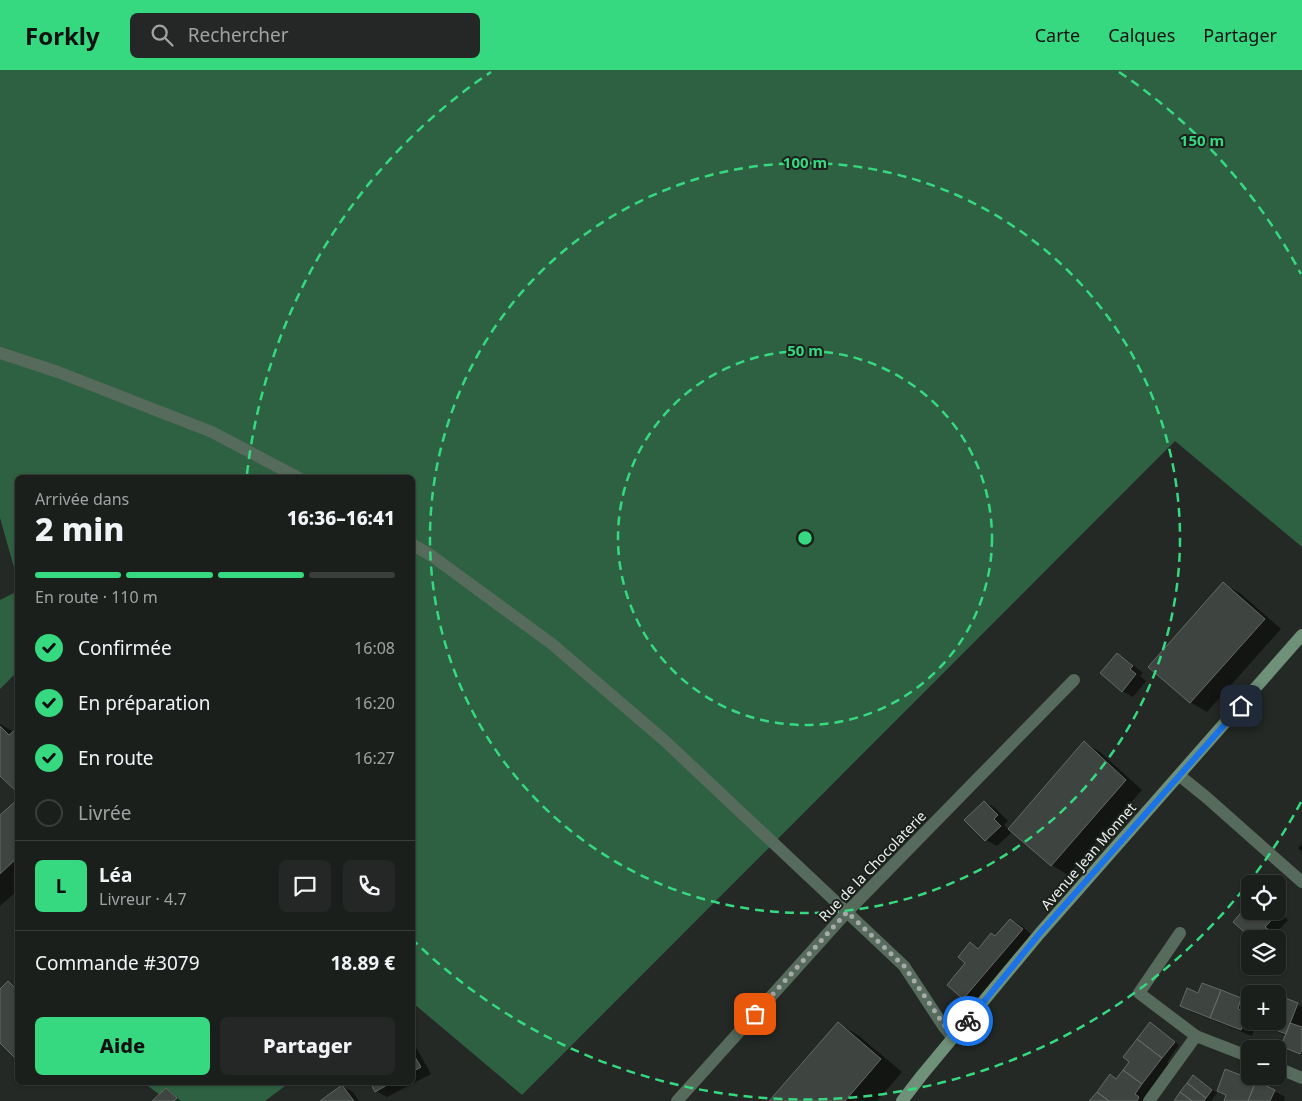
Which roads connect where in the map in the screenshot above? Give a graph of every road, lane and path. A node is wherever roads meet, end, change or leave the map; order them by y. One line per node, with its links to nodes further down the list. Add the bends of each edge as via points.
1 (0, 353): 2 (street, via 212,432)
2 (293, 475)
3 (415, 546): 8 (street, via 552,644 665,741)
4 (1302, 635): 6 (main road, Avenue Jean Monnet)
5 (1074, 680): 8 (street, Rue de la Chocolaterie)
6 (1180, 776): 7 (street); 11 (main road, Avenue Jean Monnet, via 1040,933)
7 (1302, 882)
8 (847, 912): 11 (street, via 904,966); 15 (street, Rue de la Chocolaterie)
9 (1180, 933): 10 (street, via 1139,993)
10 (1196, 1036): 12 (street); 17 (street)
11 (953, 1038): 16 (main road, Avenue Jean Monnet)
12 (1241, 1054)
13 (1286, 1071): 14 (street)
14 (1302, 1078)
15 (677, 1101)
16 (902, 1101)
17 (1149, 1101)

